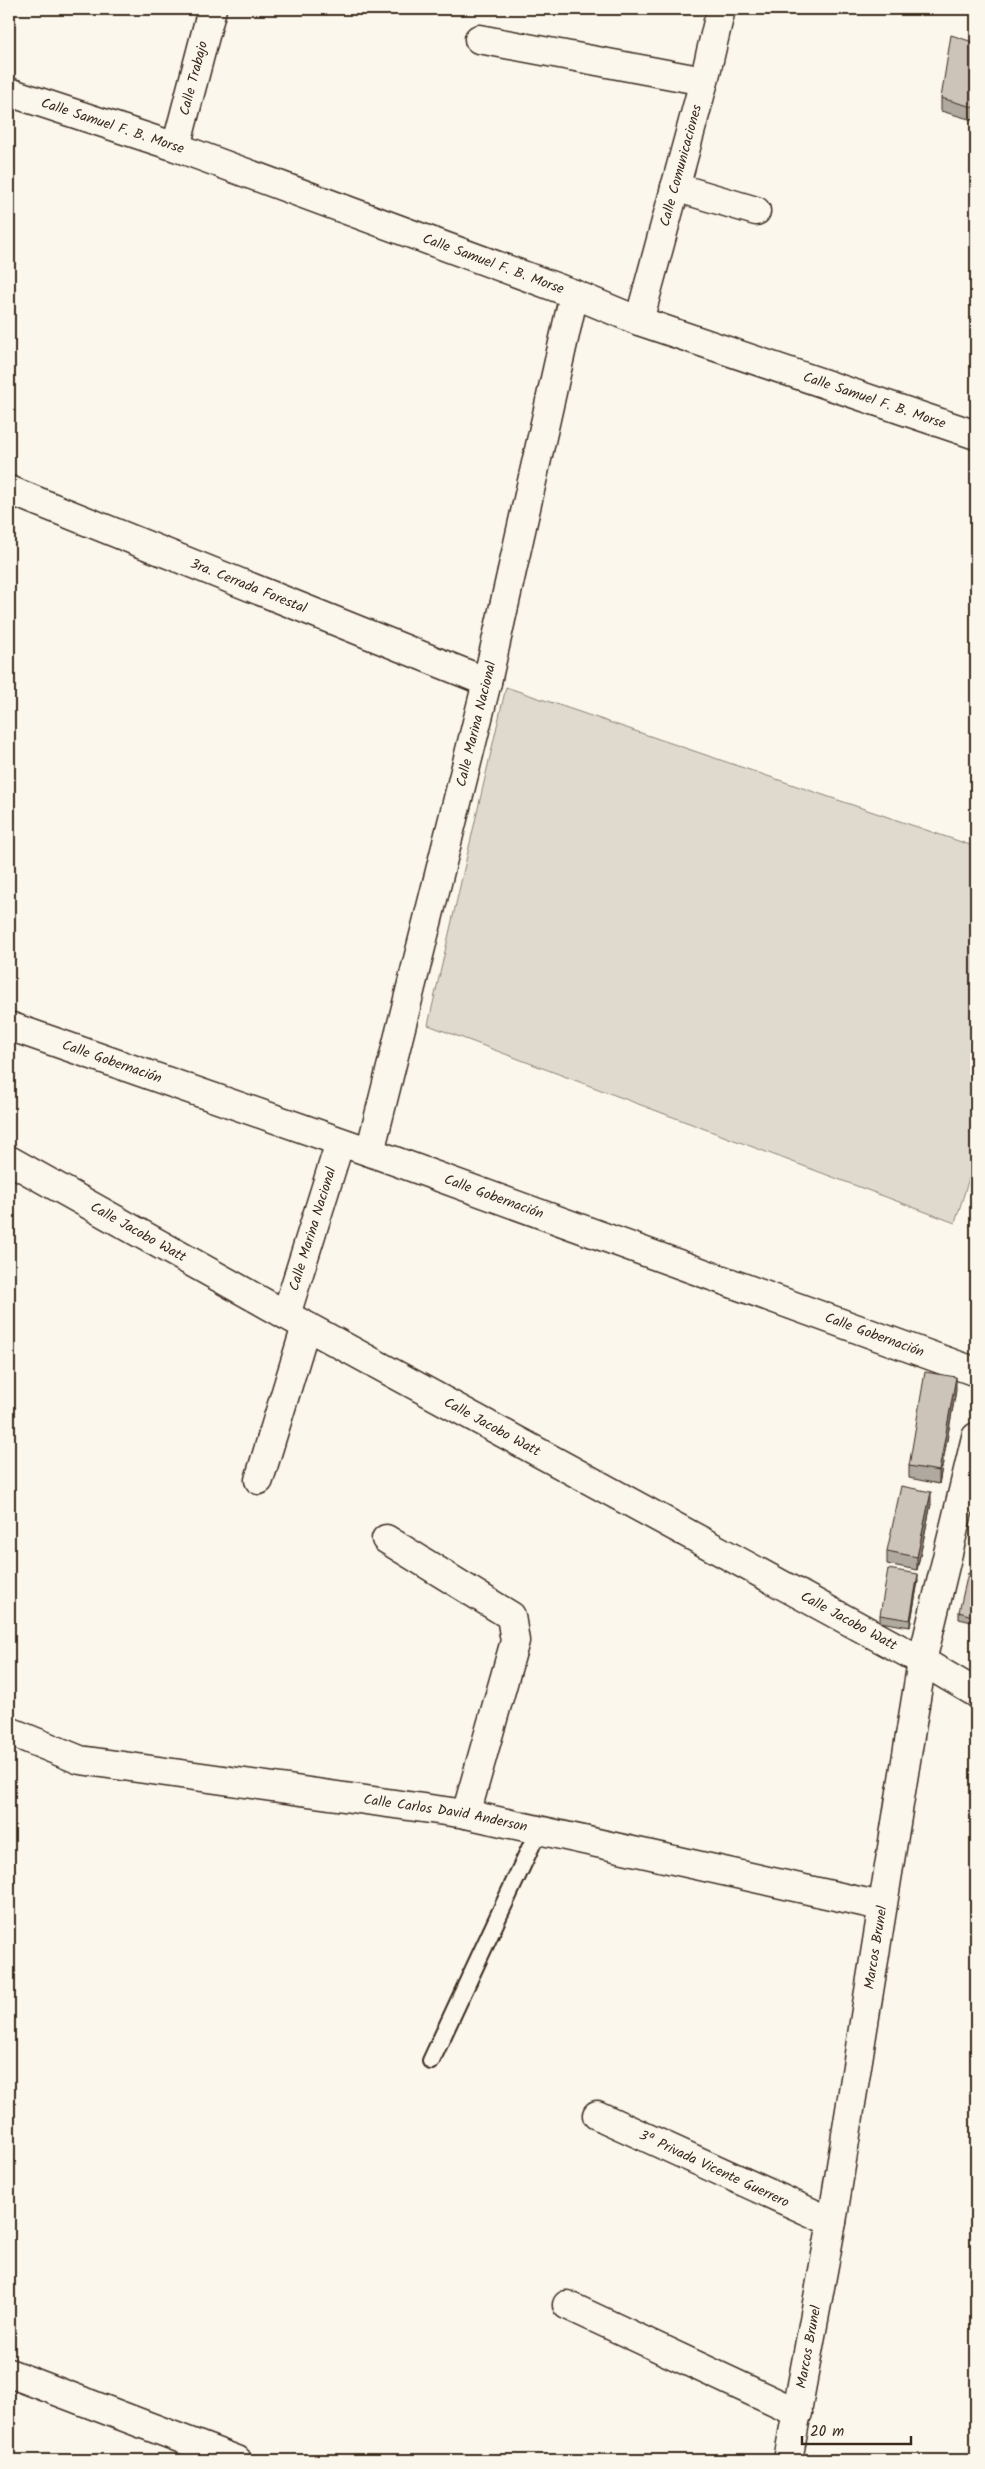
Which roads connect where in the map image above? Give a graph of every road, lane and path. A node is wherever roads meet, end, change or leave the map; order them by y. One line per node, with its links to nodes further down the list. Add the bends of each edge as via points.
1 (212, 9): 6 (street, Calle Trabajo)
2 (721, 9): 4 (street, Calle Comunicaciones)
3 (479, 39): 4 (street)
4 (704, 81): 7 (street, Calle Comunicaciones)
5 (9, 92): 6 (street, Calle Samuel F. B. Morse)
6 (176, 147): 9 (street, Calle Samuel F. B. Morse)
7 (675, 187): 8 (street); 10 (street, Calle Comunicaciones)
8 (756, 211)
9 (574, 294): 10 (street, Calle Samuel F. B. Morse); 13 (street, Calle Marina Nacional)
10 (639, 321): 11 (street, Calle Samuel F. B. Morse)
11 (976, 436)
12 (9, 490): 13 (street, 3ra. Cerrada Forestal)
13 (487, 682): 16 (street, Calle Marina Nacional)
14 (9, 1026): 15 (street, Calle Gobernación)
15 (340, 1142): 16 (street, Calle Gobernación); 18 (street, Calle Marina Nacional)
16 (370, 1152): 19 (street, Calle Gobernación)
17 (9, 1160): 18 (street, Calle Jacobo Watt)
18 (296, 1320): 21 (street, Calle Marina Nacional); 23 (street, Calle Jacobo Watt)
19 (976, 1372)
20 (976, 1437): 23 (street, Marcos Brunel)
21 (259, 1480)
22 (386, 1539): 26 (street, via 511,1616 515,1641)
23 (922, 1661): 24 (street, Calle Jacobo Watt); 28 (street, Marcos Brunel)
24 (976, 1693)
25 (9, 1731): 26 (street, Calle Carlos David Anderson, via 80,1760)
26 (466, 1814): 27 (street, Calle Carlos David Anderson)
27 (540, 1829): 28 (street, Calle Carlos David Anderson); 29 (lane)
28 (881, 1906): 31 (street, Marcos Brunel)
29 (431, 2061)
30 (597, 2115): 31 (street, 3ª Privada Vicente Guerrero)
31 (832, 2222): 34 (street, Marcos Brunel)
32 (566, 2305): 34 (street)
33 (9, 2373): 35 (street)
34 (798, 2413): 36 (street, Marcos Brunel)
35 (237, 2460)
36 (788, 2460)

